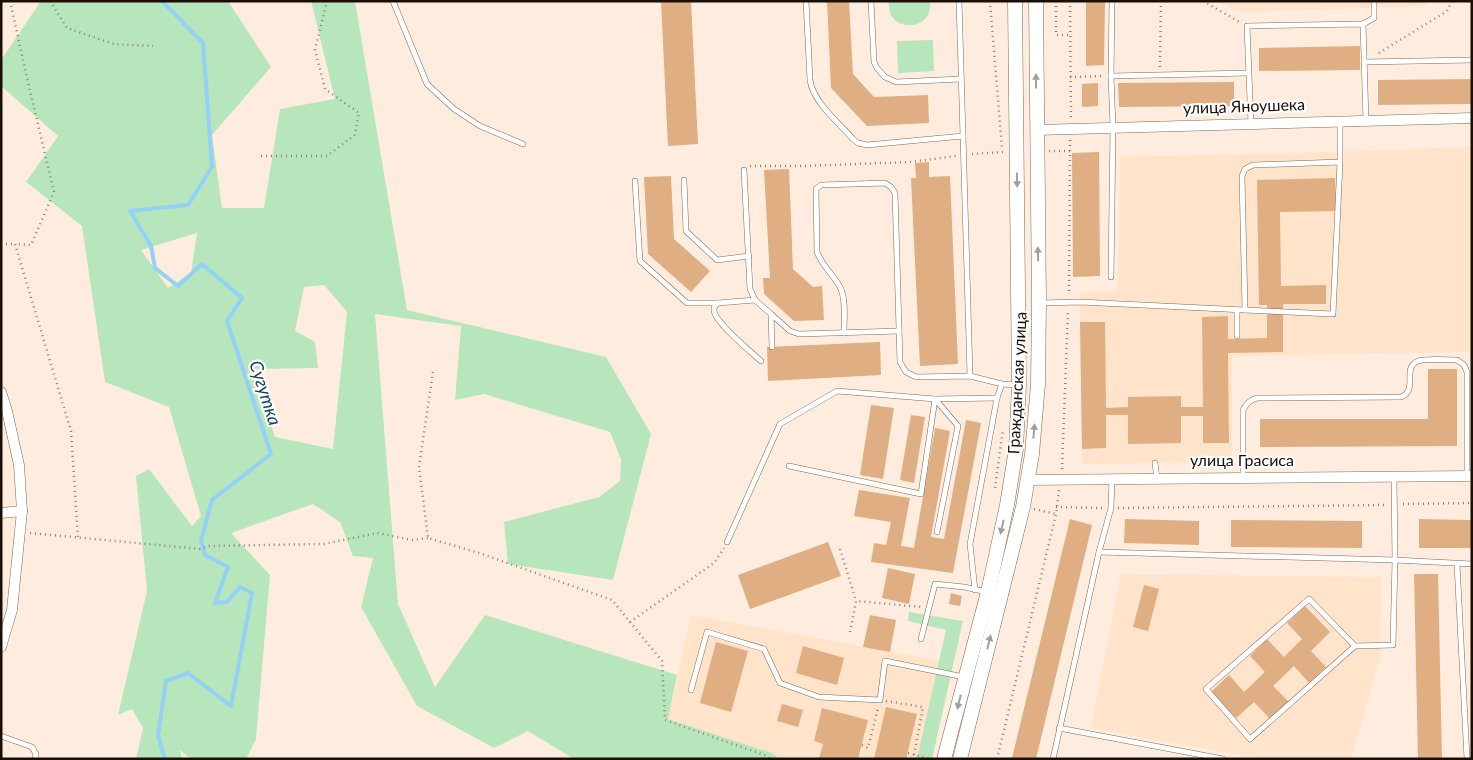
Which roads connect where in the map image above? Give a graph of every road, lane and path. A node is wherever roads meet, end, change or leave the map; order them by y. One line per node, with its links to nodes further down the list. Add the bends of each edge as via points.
1 (10, 1): 49 (path, via 54,192 31,245)
2 (50, 1): 20 (path, via 66,28 114,44)
3 (326, 1): 43 (path, via 315,50 325,89 359,113 355,135 327,156)
4 (394, 1): 38 (lane, via 427,84 454,109 480,126)
5 (806, 1): 37 (lane, via 812,91 856,141 867,145)
6 (871, 1): 27 (lane, via 874,62 885,77 896,82)
7 (959, 1): 27 (lane)
8 (1015, 1): 35 (main road, Гражданская улица)
9 (1036, 1): 34 (main road, Гражданская улица, one-way to 9)
10 (1056, 1): 19 (path, via 1056,35)
11 (1070, 1): 19 (path)
12 (1112, 1): 25 (lane)
13 (1161, 1): 24 (path)
14 (1203, 1): 18 (path)
15 (1374, 1): 17 (lane, via 1374,18)
16 (1452, 1): 22 (path, via 1447,11)
17 (1363, 24): 18 (lane); 22 (lane)
18 (1247, 26): 23 (lane)
19 (1070, 36): 26 (path)
20 (153, 46)
21 (1472, 60): 22 (lane)
22 (1364, 62): 30 (lane)
23 (1248, 73): 24 (lane); 32 (lane)
24 (1160, 75): 25 (lane)
25 (1111, 76): 26 (path); 33 (lane)
26 (1070, 77): 31 (path)
27 (961, 79): 37 (lane)
28 (1472, 118): 30 (street, улица Яноушека)
29 (1340, 121): 30 (street, улица Яноушека); 32 (street, улица Яноушека); 44 (lane)
30 (1366, 121)
31 (1072, 122)
32 (1251, 124): 33 (street, улица Яноушека)
33 (1113, 127): 34 (street, улица Яноушека); 51 (lane)
34 (1036, 130): 35 (main road, улица Яноушека); 54 (main road, Гражданская улица, one-way to 34)
35 (1017, 131): 67 (main road, Гражданская улица, one-way to 67)
36 (1070, 134): 41 (path)
37 (963, 136): 42 (lane)
38 (523, 144)
39 (1045, 151): 41 (path)
40 (1003, 152): 42 (path)
41 (1070, 152): 55 (path)
42 (963, 154): 45 (path, via 910,162 748,166); 65 (lane)
43 (261, 156)
44 (1340, 162): 57 (lane, via 1253,165 1245,170 1242,176); 57 (lane, via 1333,314)
45 (744, 170): 50 (lane)
46 (684, 180): 50 (lane, via 686,231 717,260)
47 (635, 181): 53 (lane, via 640,261 687,303)
48 (1, 244): 49 (path)
49 (15, 244): 89 (path, via 71,430)
50 (748, 256): 52 (lane, via 751,292)
51 (1111, 277)
52 (755, 300): 53 (lane); 58 (lane)
53 (718, 303): 63 (lane, via 714,312 720,323)
54 (1039, 303): 55 (lane); 79 (main road, Гражданская улица, one-way to 54, via 1038,384)
55 (1068, 303): 56 (lane); 80 (path)
56 (1237, 310): 57 (lane); 61 (lane)
57 (1245, 310)
58 (771, 314): 60 (lane, via 796,334); 62 (lane)
59 (899, 331): 60 (lane); 60 (lane, via 895,193 885,183 821,185 815,191 818,252 842,293); 65 (lane, via 900,362 906,372 916,376)
60 (844, 333)
61 (1237, 336)
62 (772, 347)
63 (761, 361)
64 (433, 372): 90 (path, via 418,466)
65 (970, 376): 66 (lane)
66 (1002, 384): 67 (lane); 69 (lane)
67 (1019, 385): 78 (main road, Гражданская улица)
68 (1, 392): 85 (street, via 19,465)
69 (997, 398): 70 (lane); 97 (lane, via 970,544)
70 (935, 399): 72 (lane, via 921,494); 88 (lane, via 958,426); 91 (lane, via 837,391 780,424)
71 (1155, 463): 75 (lane)
72 (788, 466)
73 (1394, 476): 74 (street, улица Грасиса); 76 (street, улица Грасиса); 82 (lane)
74 (1469, 476): 76 (lane, via 1467,372 1457,360 1420,360 1410,369 1409,391 1401,397 1251,400 1243,410)
75 (1157, 478): 76 (street, улица Грасиса); 77 (street, улица Грасиса)
76 (1243, 478)
77 (1112, 479): 80 (street, улица Грасиса); 84 (lane)
78 (1012, 480): 79 (main road, улица Грасиса); 97 (main road, Гражданская улица, one-way to 97)
79 (1028, 480): 80 (street, улица Грасиса); 113 (main road, Гражданская улица, one-way to 79)
80 (1061, 480): 83 (path)
81 (1472, 503): 82 (path)
82 (1394, 504): 84 (path); 94 (lane)
83 (1056, 507): 84 (path); 118 (path)
84 (1111, 508): 93 (lane)
85 (22, 511): 86 (street); 87 (street)
86 (1, 513)
87 (20, 532): 89 (path); 104 (street, via 12,610)
88 (937, 532)
89 (78, 538): 90 (path, via 200,549 209,546 324,544 377,534 412,540)
90 (428, 538): 100 (path, via 612,600)
91 (727, 542): 100 (path, via 714,563)
92 (840, 550): 98 (path)
93 (1099, 552): 94 (lane); 108 (lane)
94 (1396, 560): 95 (lane); 103 (lane, via 1393,645)
95 (1457, 564): 96 (lane); 121 (lane)
96 (1472, 564)
97 (981, 591): 99 (lane, via 935,584); 105 (main road, Гражданская улица)
98 (856, 602): 99 (path); 101 (path)
99 (929, 608): 102 (lane)
100 (630, 622): 115 (path, via 662,661 665,720)
101 (850, 632)
102 (922, 640)
103 (1355, 646): 103 (lane, via 1250,739 1206,689 1309,599)
104 (1, 647)
105 (965, 677): 107 (lane, via 885,661); 117 (main road, Гражданская улица, one-way to 117)
106 (691, 690): 107 (lane, via 707,632 764,648 780,683 819,697)
107 (880, 700): 110 (path, via 868,748); 112 (path, via 923,707)
108 (1059, 728): 119 (lane); 120 (lane)
109 (1, 736): 114 (lane, via 32,748)
110 (862, 745)
111 (908, 753): 112 (path)
112 (914, 755): 116 (path)
113 (962, 758)
114 (35, 759)
115 (770, 759)
116 (929, 759)
117 (944, 759)
118 (997, 759)
119 (1053, 759)
120 (1223, 759)
121 (1467, 759)

